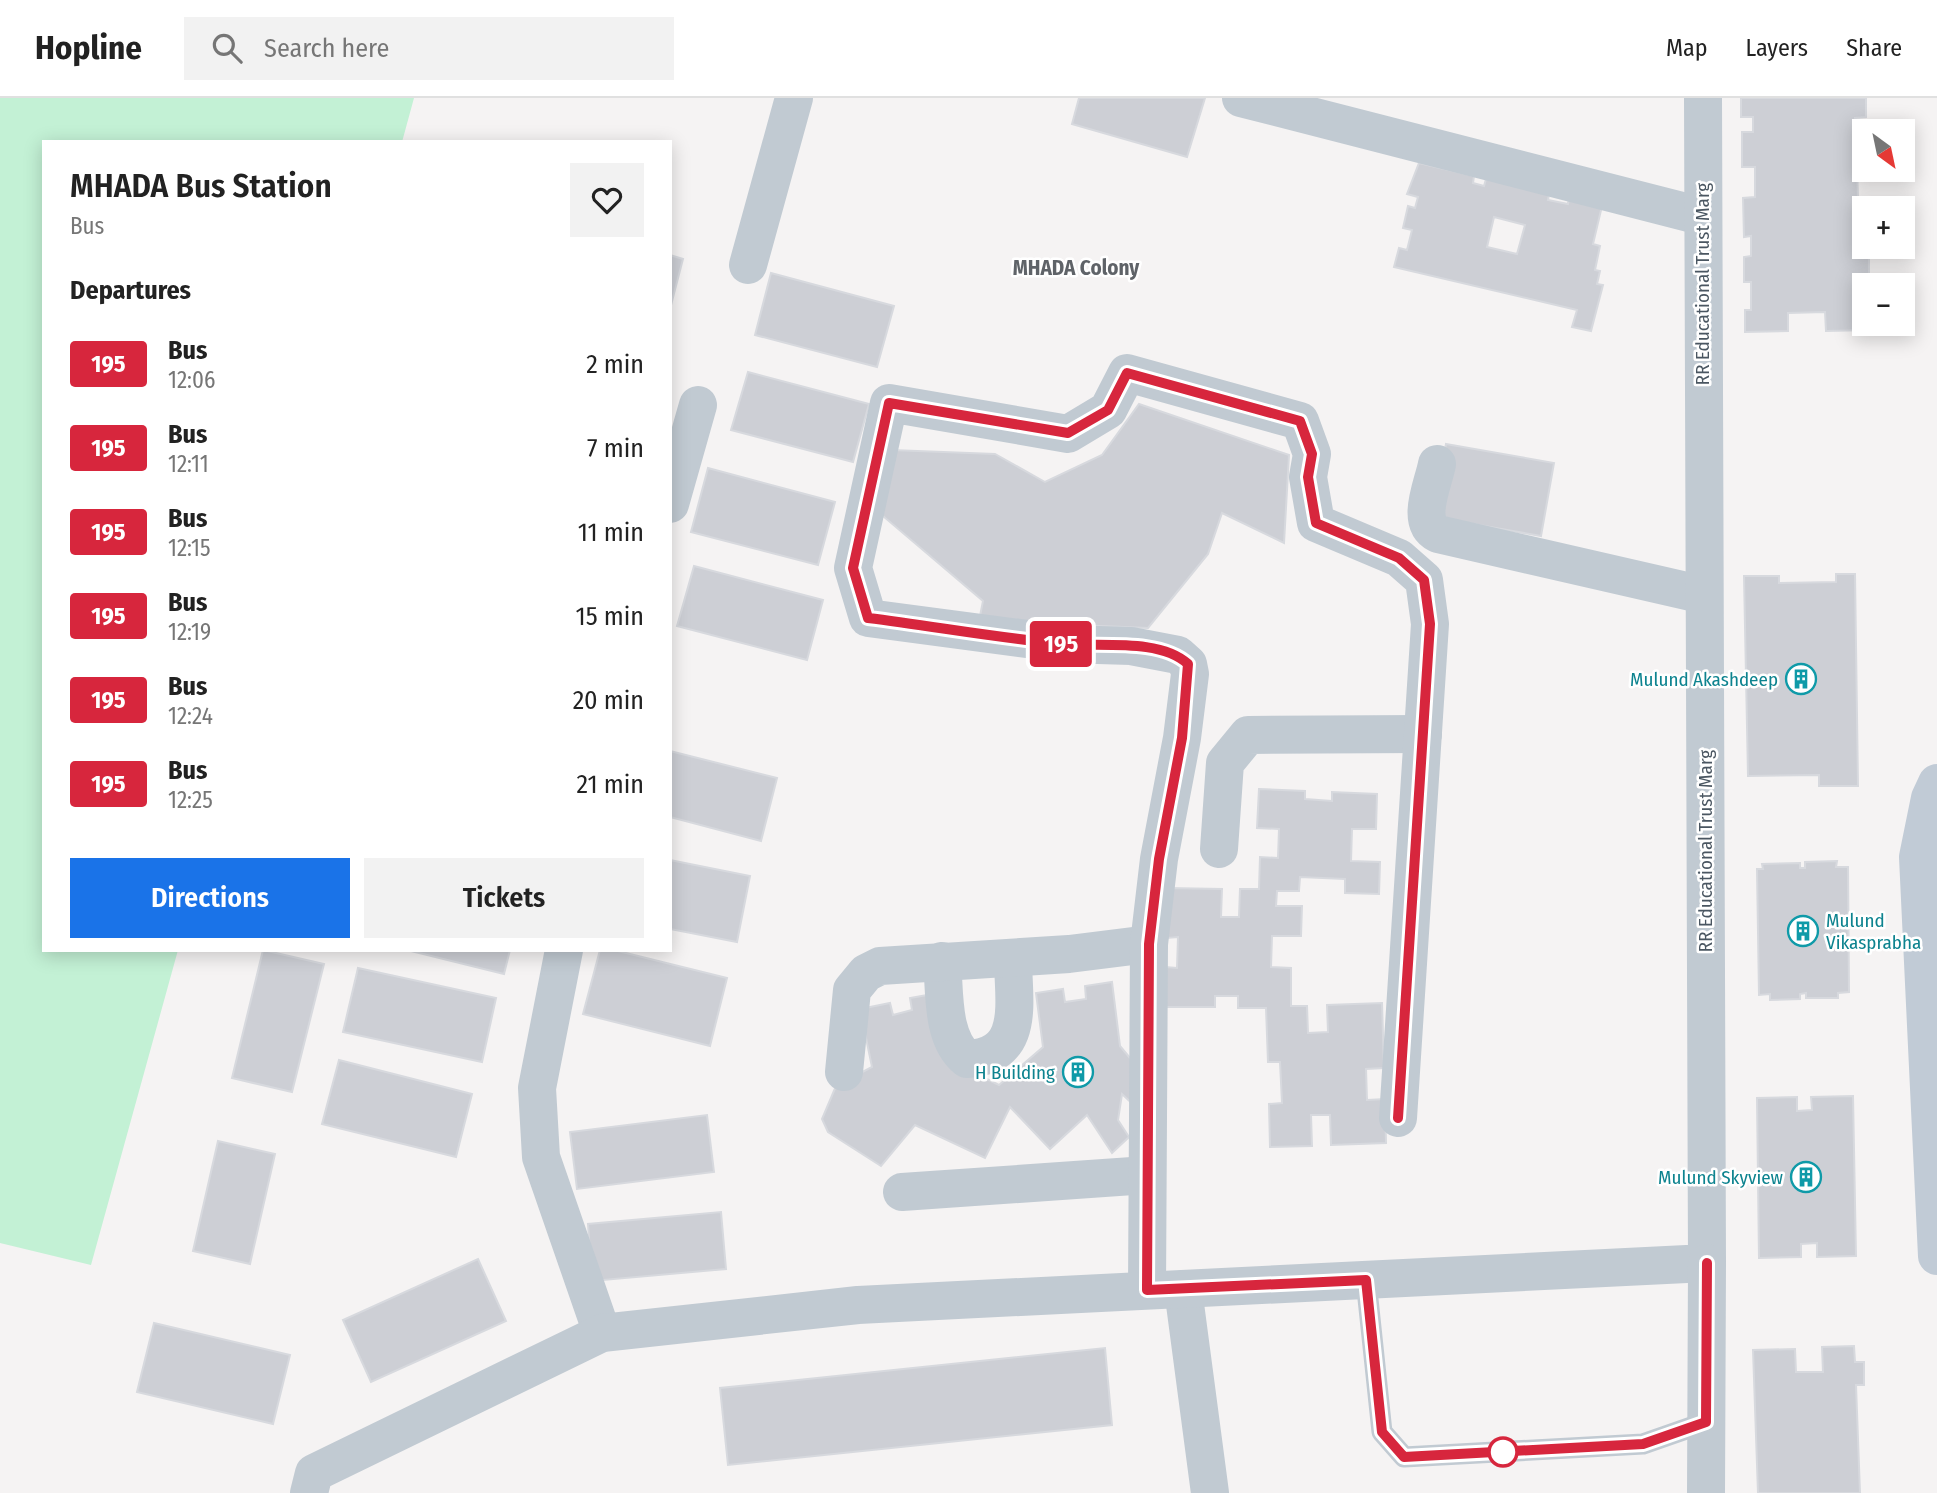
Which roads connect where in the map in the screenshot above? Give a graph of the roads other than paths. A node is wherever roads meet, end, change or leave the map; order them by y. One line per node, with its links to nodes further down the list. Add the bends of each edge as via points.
1 (794, 98): 5 (street)
2 (1241, 98): 4 (street)
3 (1703, 98): 4 (street, RR Educational Trust Marg)
4 (1701, 216): 9 (street, RR Educational Trust Marg)
5 (748, 264)
6 (698, 405): 8 (street)
7 (1437, 464): 9 (street, via 1425,520 1438,534)
8 (672, 497)
9 (1703, 596): 22 (street, RR Educational Trust Marg)
10 (1423, 734): 12 (street, via 1248,735 1225,763); 13 (street, via 1430,624 1424,580 1399,558 1316,523 1308,477 1312,454 1300,421 1127,373 1108,410 1068,433 889,403 853,568 868,618 1065,644 1131,646 1178,655 1188,664 1182,738 1159,859); 18 (street)
11 (1937, 783): 21 (street, via 1918,857)
12 (1219, 849)
13 (1149, 944): 15 (street); 19 (street)
14 (564, 952): 25 (street, via 537,1088 541,1157)
15 (1013, 958): 16 (street); 16 (street, via 1014,1029 1001,1049 983,1058 967,1059 951,1038)
16 (942, 961): 17 (street, via 880,966 866,973 852,990)
17 (844, 1072)
18 (1398, 1118)
19 (1147, 1175): 20 (street); 24 (street)
20 (902, 1192)
21 (1937, 1256)
22 (1707, 1263): 23 (street); 26 (street, RR Educational Trust Marg)
23 (1366, 1280): 24 (street); 26 (lane, via 1382,1432 1404,1457 1643,1444)
24 (1165, 1289): 25 (street, via 858,1305); 28 (street)
25 (602, 1333): 27 (street, via 314,1473)
26 (1706, 1422): 29 (street, RR Educational Trust Marg)
27 (309, 1493)
28 (1210, 1493)
29 (1706, 1493)

